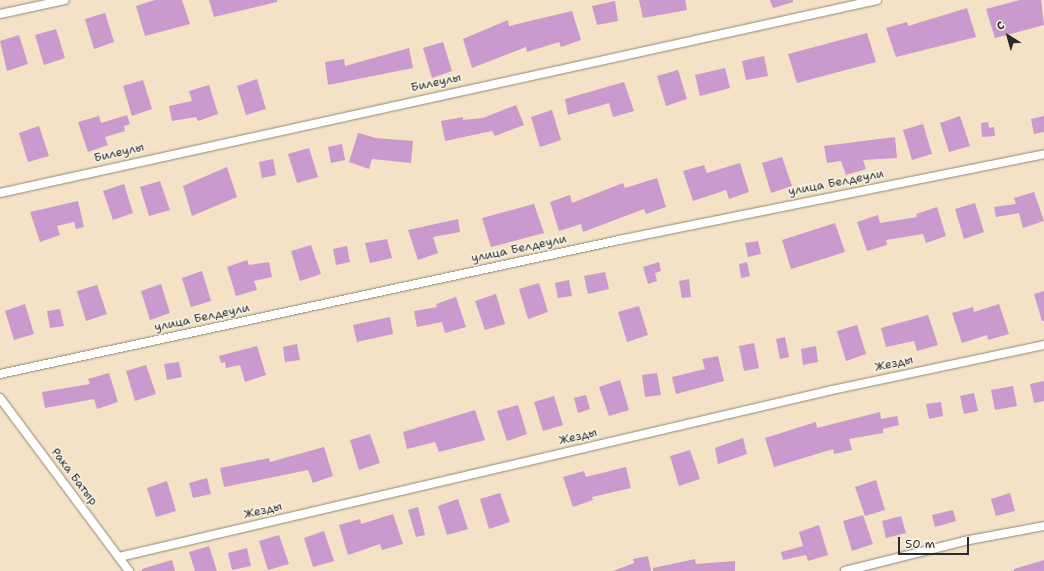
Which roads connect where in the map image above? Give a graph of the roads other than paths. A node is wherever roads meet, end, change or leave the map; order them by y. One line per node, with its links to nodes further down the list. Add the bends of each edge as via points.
1 (65, 0): 3 (street)
2 (877, 0): 5 (street, Билеулы)
3 (0, 14)
4 (1044, 154): 7 (street, улица Белдеули, via 611,241)
5 (0, 193)
6 (1044, 345): 10 (street, Жезды, via 832,390)
7 (0, 374)
8 (0, 398): 10 (street, Рака Батыр)
9 (1044, 526): 12 (street, via 964,541)
10 (119, 557): 11 (street, Рака Батыр)
11 (129, 571)
12 (845, 571)

